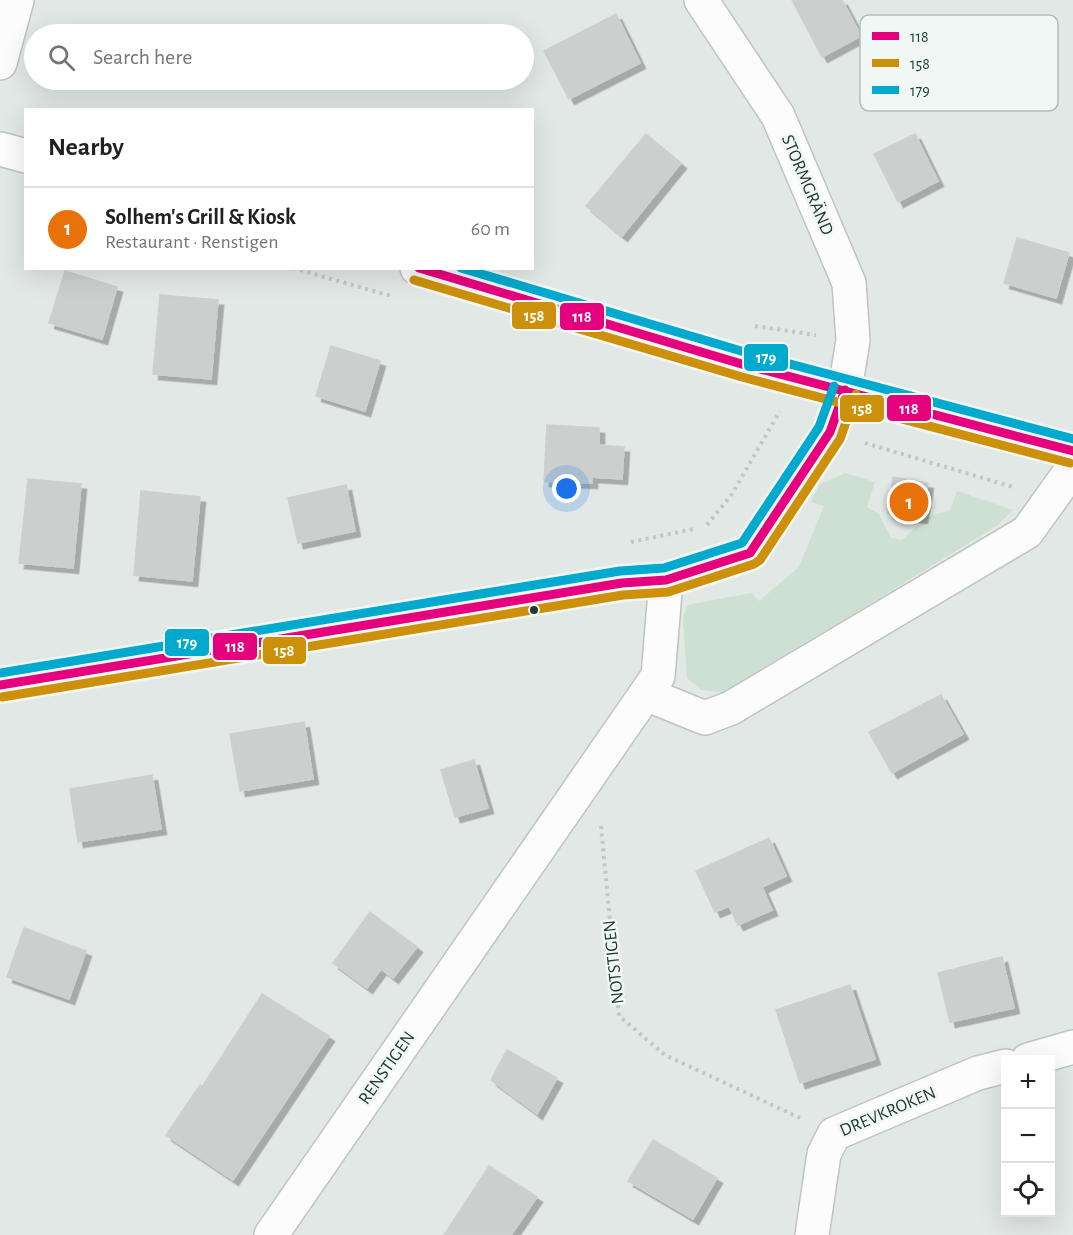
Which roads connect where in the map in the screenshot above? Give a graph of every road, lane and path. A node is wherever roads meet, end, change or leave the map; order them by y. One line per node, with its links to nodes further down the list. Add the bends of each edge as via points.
1 (17, 0): 3 (street)
2 (704, 1): 7 (street, STORMGRÄND, via 778,116 849,283 853,340)
3 (0, 63)
4 (0, 148): 5 (street)
5 (24, 155)
6 (424, 270): 7 (street, via 745,365)
7 (845, 390): 9 (street); 12 (street, STORMGRÄND, via 830,432 750,553)
8 (780, 410): 11 (path, via 732,494 708,525)
9 (1073, 451)
10 (1073, 468): 14 (street, via 1027,532 731,708 705,718)
11 (622, 544)
12 (666, 580): 13 (street, STORMGRÄND); 14 (street, RENSTIGEN, via 658,676)
13 (0, 685)
14 (646, 694): 15 (street, RENSTIGEN)
15 (595, 769): 19 (path, NOTSTIGEN, via 619,1016 665,1055); 20 (street, RENSTIGEN)
16 (1073, 1047): 17 (street)
17 (1043, 1055)
18 (1001, 1067): 19 (street, DREVKROKEN, via 978,1073)
19 (834, 1134): 21 (street, DREVKROKEN, via 824,1154)
20 (271, 1235)
21 (812, 1235)

